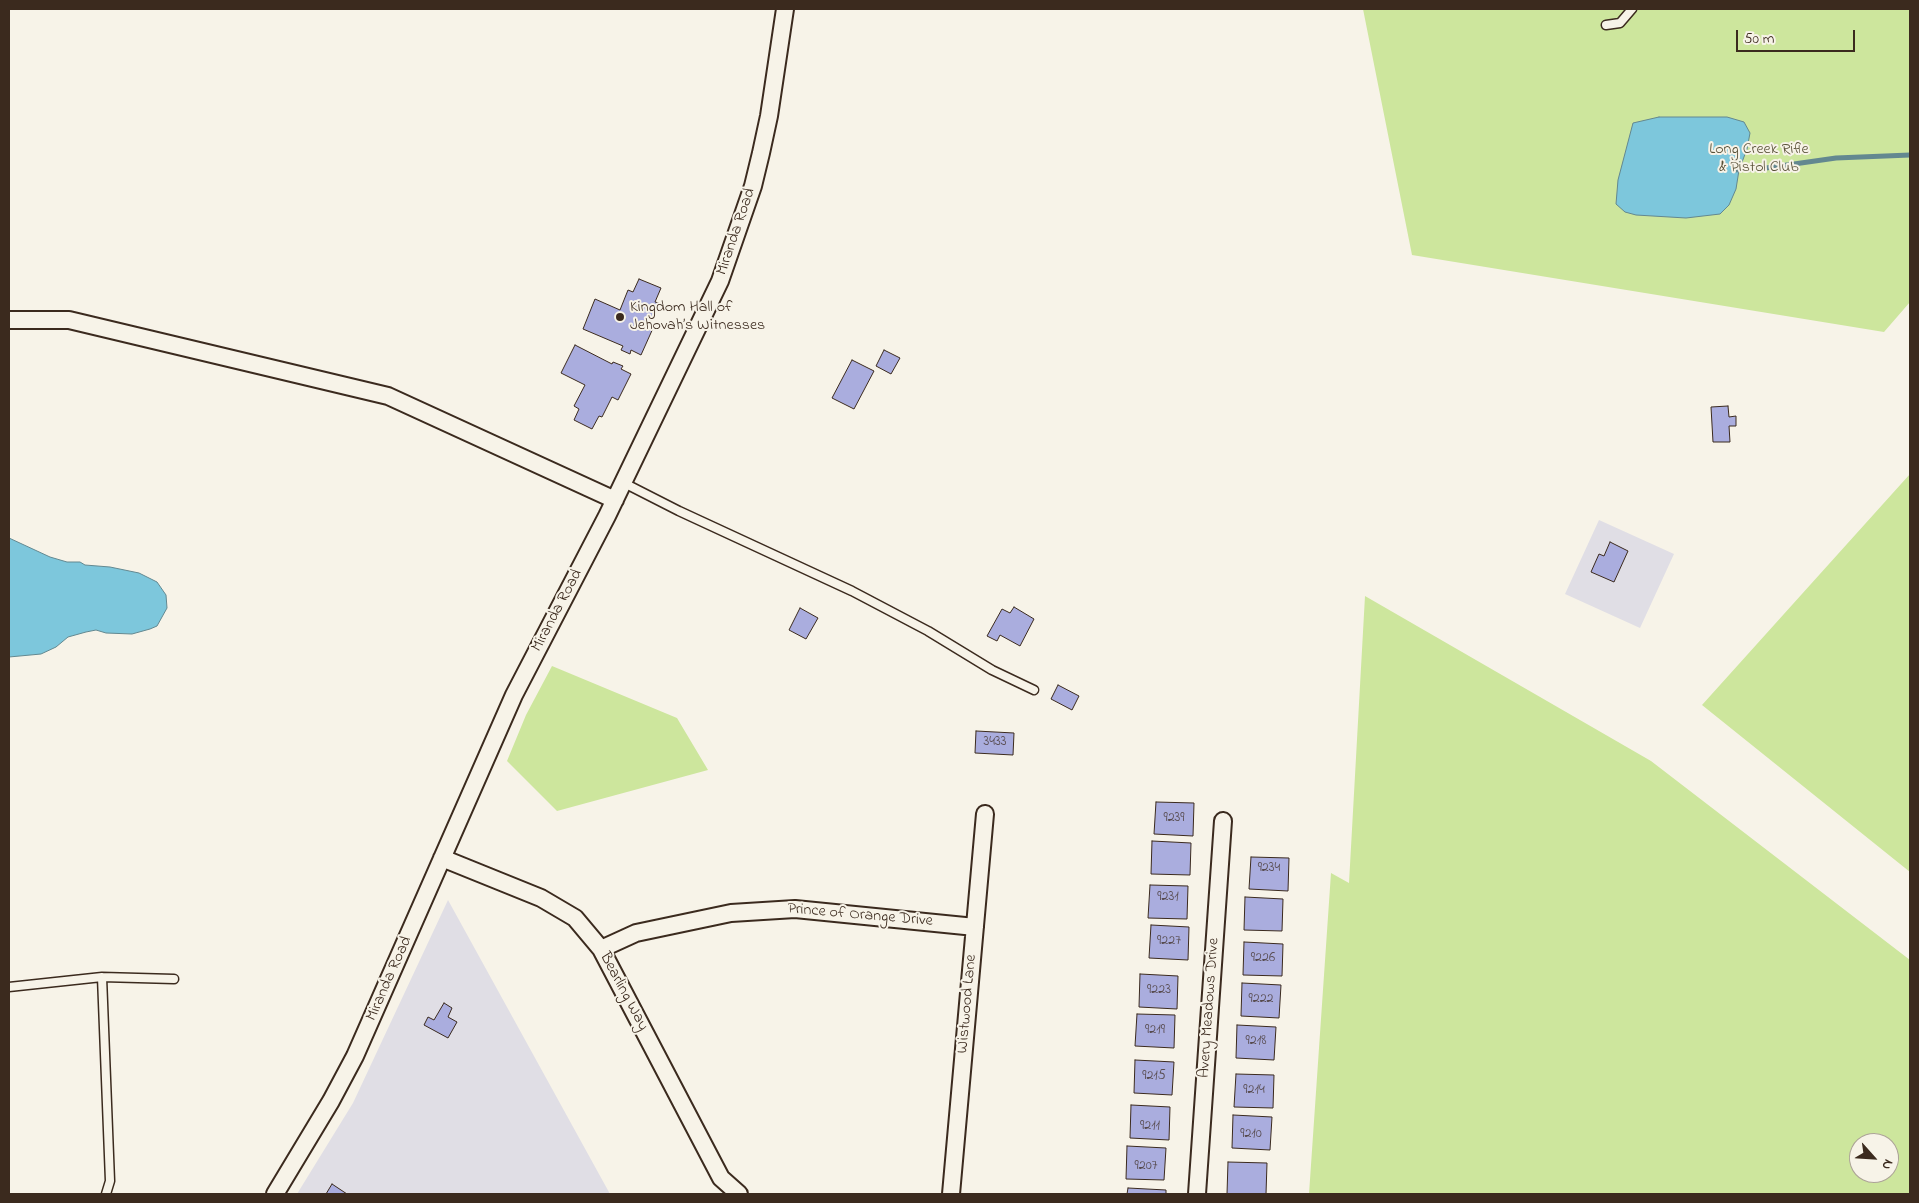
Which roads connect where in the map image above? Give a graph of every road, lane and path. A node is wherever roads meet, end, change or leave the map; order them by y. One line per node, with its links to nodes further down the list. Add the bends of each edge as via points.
1 (785, 9): 5 (street, Miranda Road, via 769,116 753,186 709,307)
2 (1632, 9): 3 (lane, via 1620,23)
3 (1606, 25)
4 (9, 320): 6 (street, via 69,320 388,396)
5 (624, 483): 6 (street, Miranda Road); 7 (lane, via 679,512 852,591 992,670)
6 (615, 500): 10 (street, Miranda Road, via 514,695)
7 (1034, 690)
8 (985, 814): 11 (street, Wistwood Lane)
9 (1224, 821): 20 (street, Avery Meadows Drive)
10 (442, 858): 12 (street, Bearling Way, via 541,898 575,918); 17 (street, Miranda Road, via 356,1056)
11 (975, 927): 12 (street, Prince of Orange Drive, via 795,909 740,912 636,933); 19 (street, Wistwood Lane)
12 (601, 949): 18 (street, Bearling Way, via 721,1178)
13 (102, 977): 14 (lane); 15 (lane); 16 (lane, via 110,1180)
14 (174, 978)
15 (9, 987)
16 (106, 1194)
17 (275, 1194)
18 (739, 1194)
19 (951, 1194)
20 (1197, 1194)

